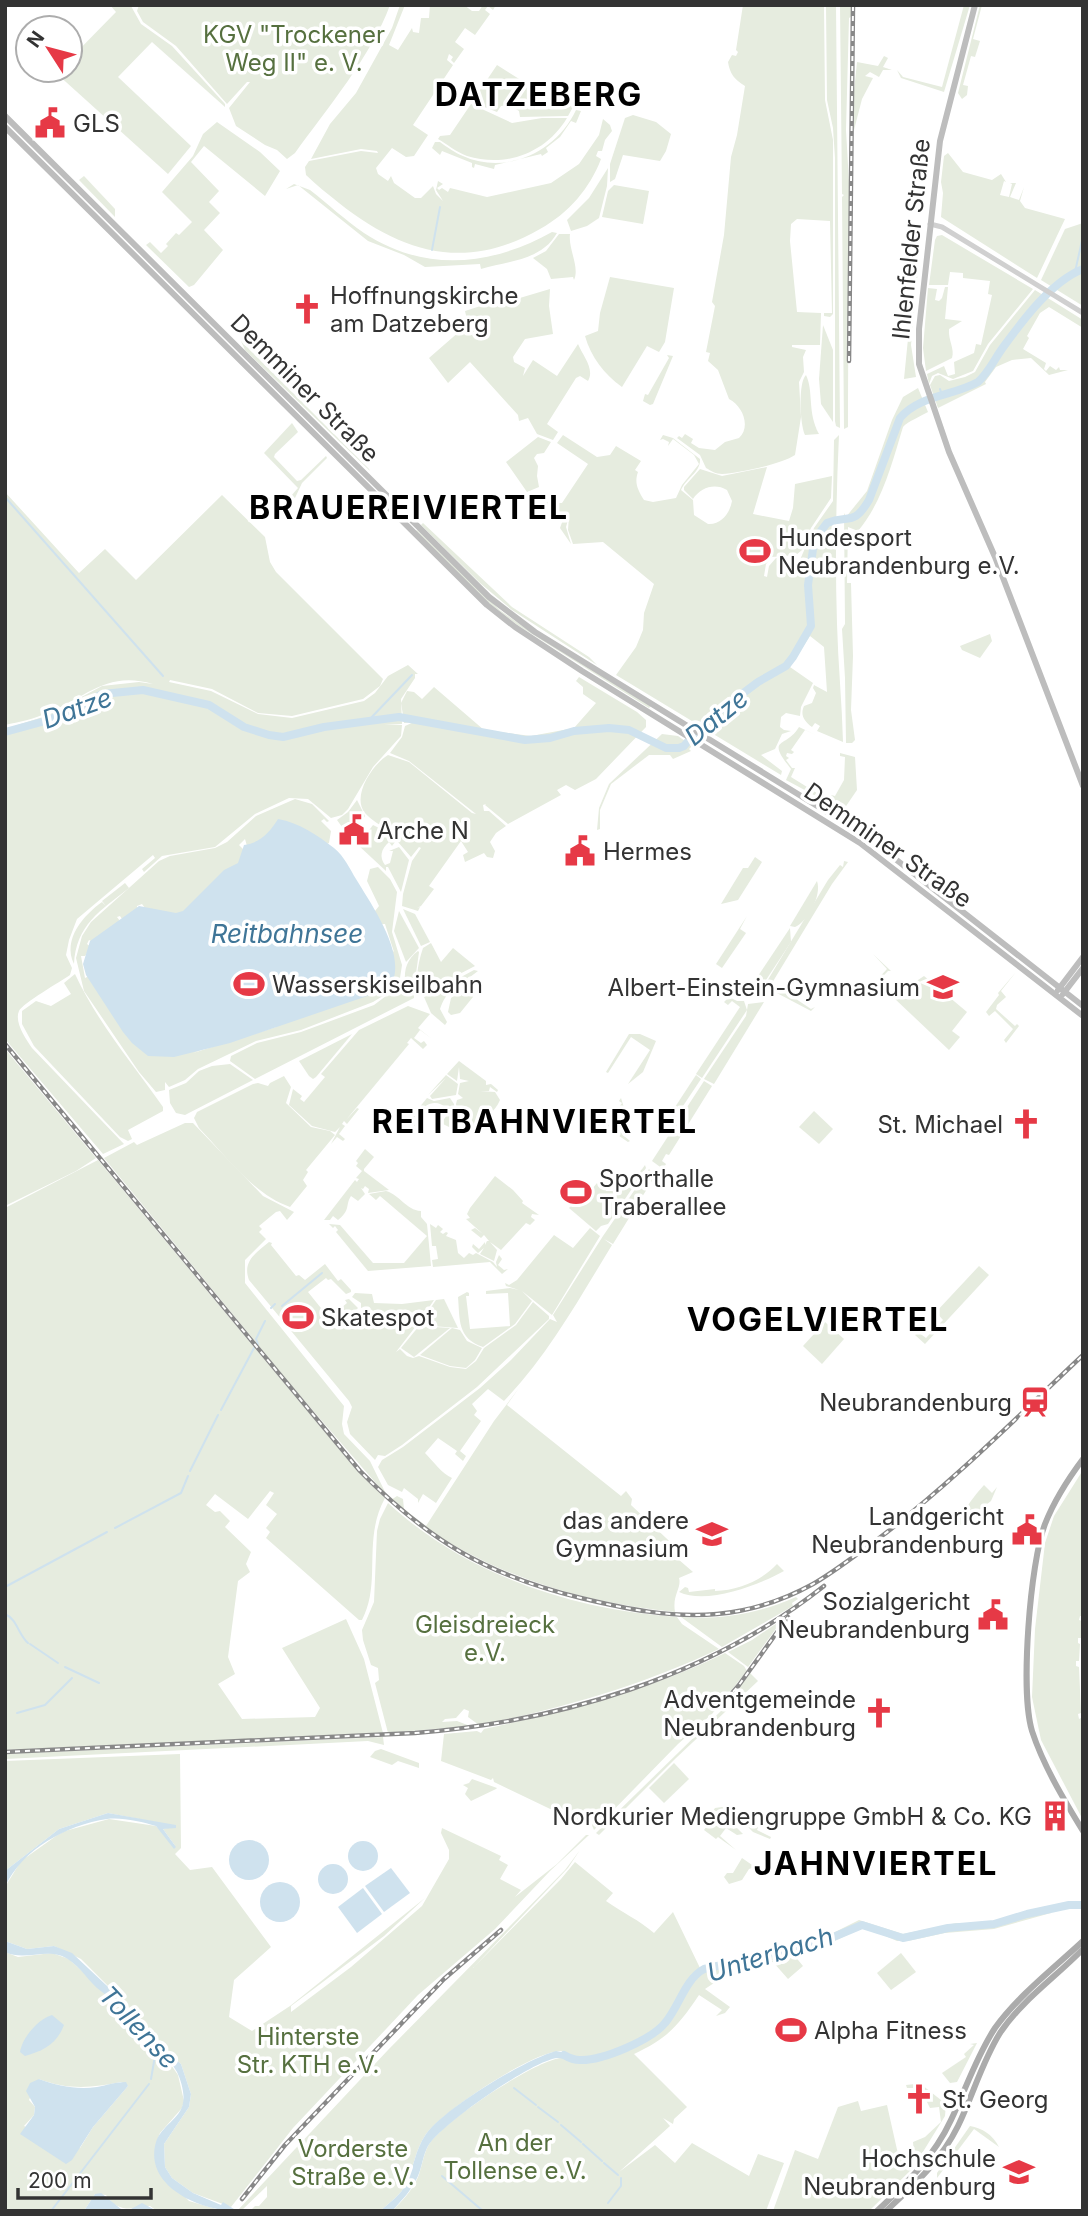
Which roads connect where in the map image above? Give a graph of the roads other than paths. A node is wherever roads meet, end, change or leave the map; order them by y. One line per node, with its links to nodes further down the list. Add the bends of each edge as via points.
1 (975, 5): 4 (main road, Ihlenfelder Straße, via 943,125)
2 (5, 116): 6 (main road, Demminer Straße, via 489,597 535,632)
3 (5, 127): 7 (main road, Demminer Straße, via 487,605)
4 (930, 224): 5 (street); 10 (main road, Ihlenfelder Straße, via 919,364 949,452 995,557)
5 (1083, 313)
6 (665, 712): 7 (main road); 8 (main road, Demminer Straße)
7 (661, 719): 8 (main road, Demminer Straße)
8 (686, 729): 9 (main road, Demminer Straße)
9 (700, 738): 11 (main road, Demminer Straße); 12 (main road, Demminer Straße)
10 (1083, 786)
11 (789, 788): 12 (main road); 15 (main road, Demminer Straße, via 866,836)
12 (784, 795): 16 (main road, Demminer Straße, via 860,843)
13 (1083, 957): 15 (main road)
14 (1083, 968): 15 (main road)
15 (1062, 990): 16 (main road); 17 (main road, Demminer Straße)
16 (1057, 996): 18 (main road, Demminer Straße)
17 (1083, 1006)
18 (1083, 1016)
19 (1083, 1459): 20 (main road, via 1042,1531 1030,1610 1026,1692 1039,1749)
20 (1083, 1831)
21 (1083, 1941): 23 (main road)
22 (1083, 1949): 23 (main road)
23 (1046, 1980): 24 (main road, via 1018,2001 995,2029); 25 (main road, via 998,2037)
24 (959, 2102): 25 (main road); 26 (main road, via 924,2164)
25 (966, 2108): 27 (main road, via 928,2172)
26 (877, 2211)
27 (886, 2211)

